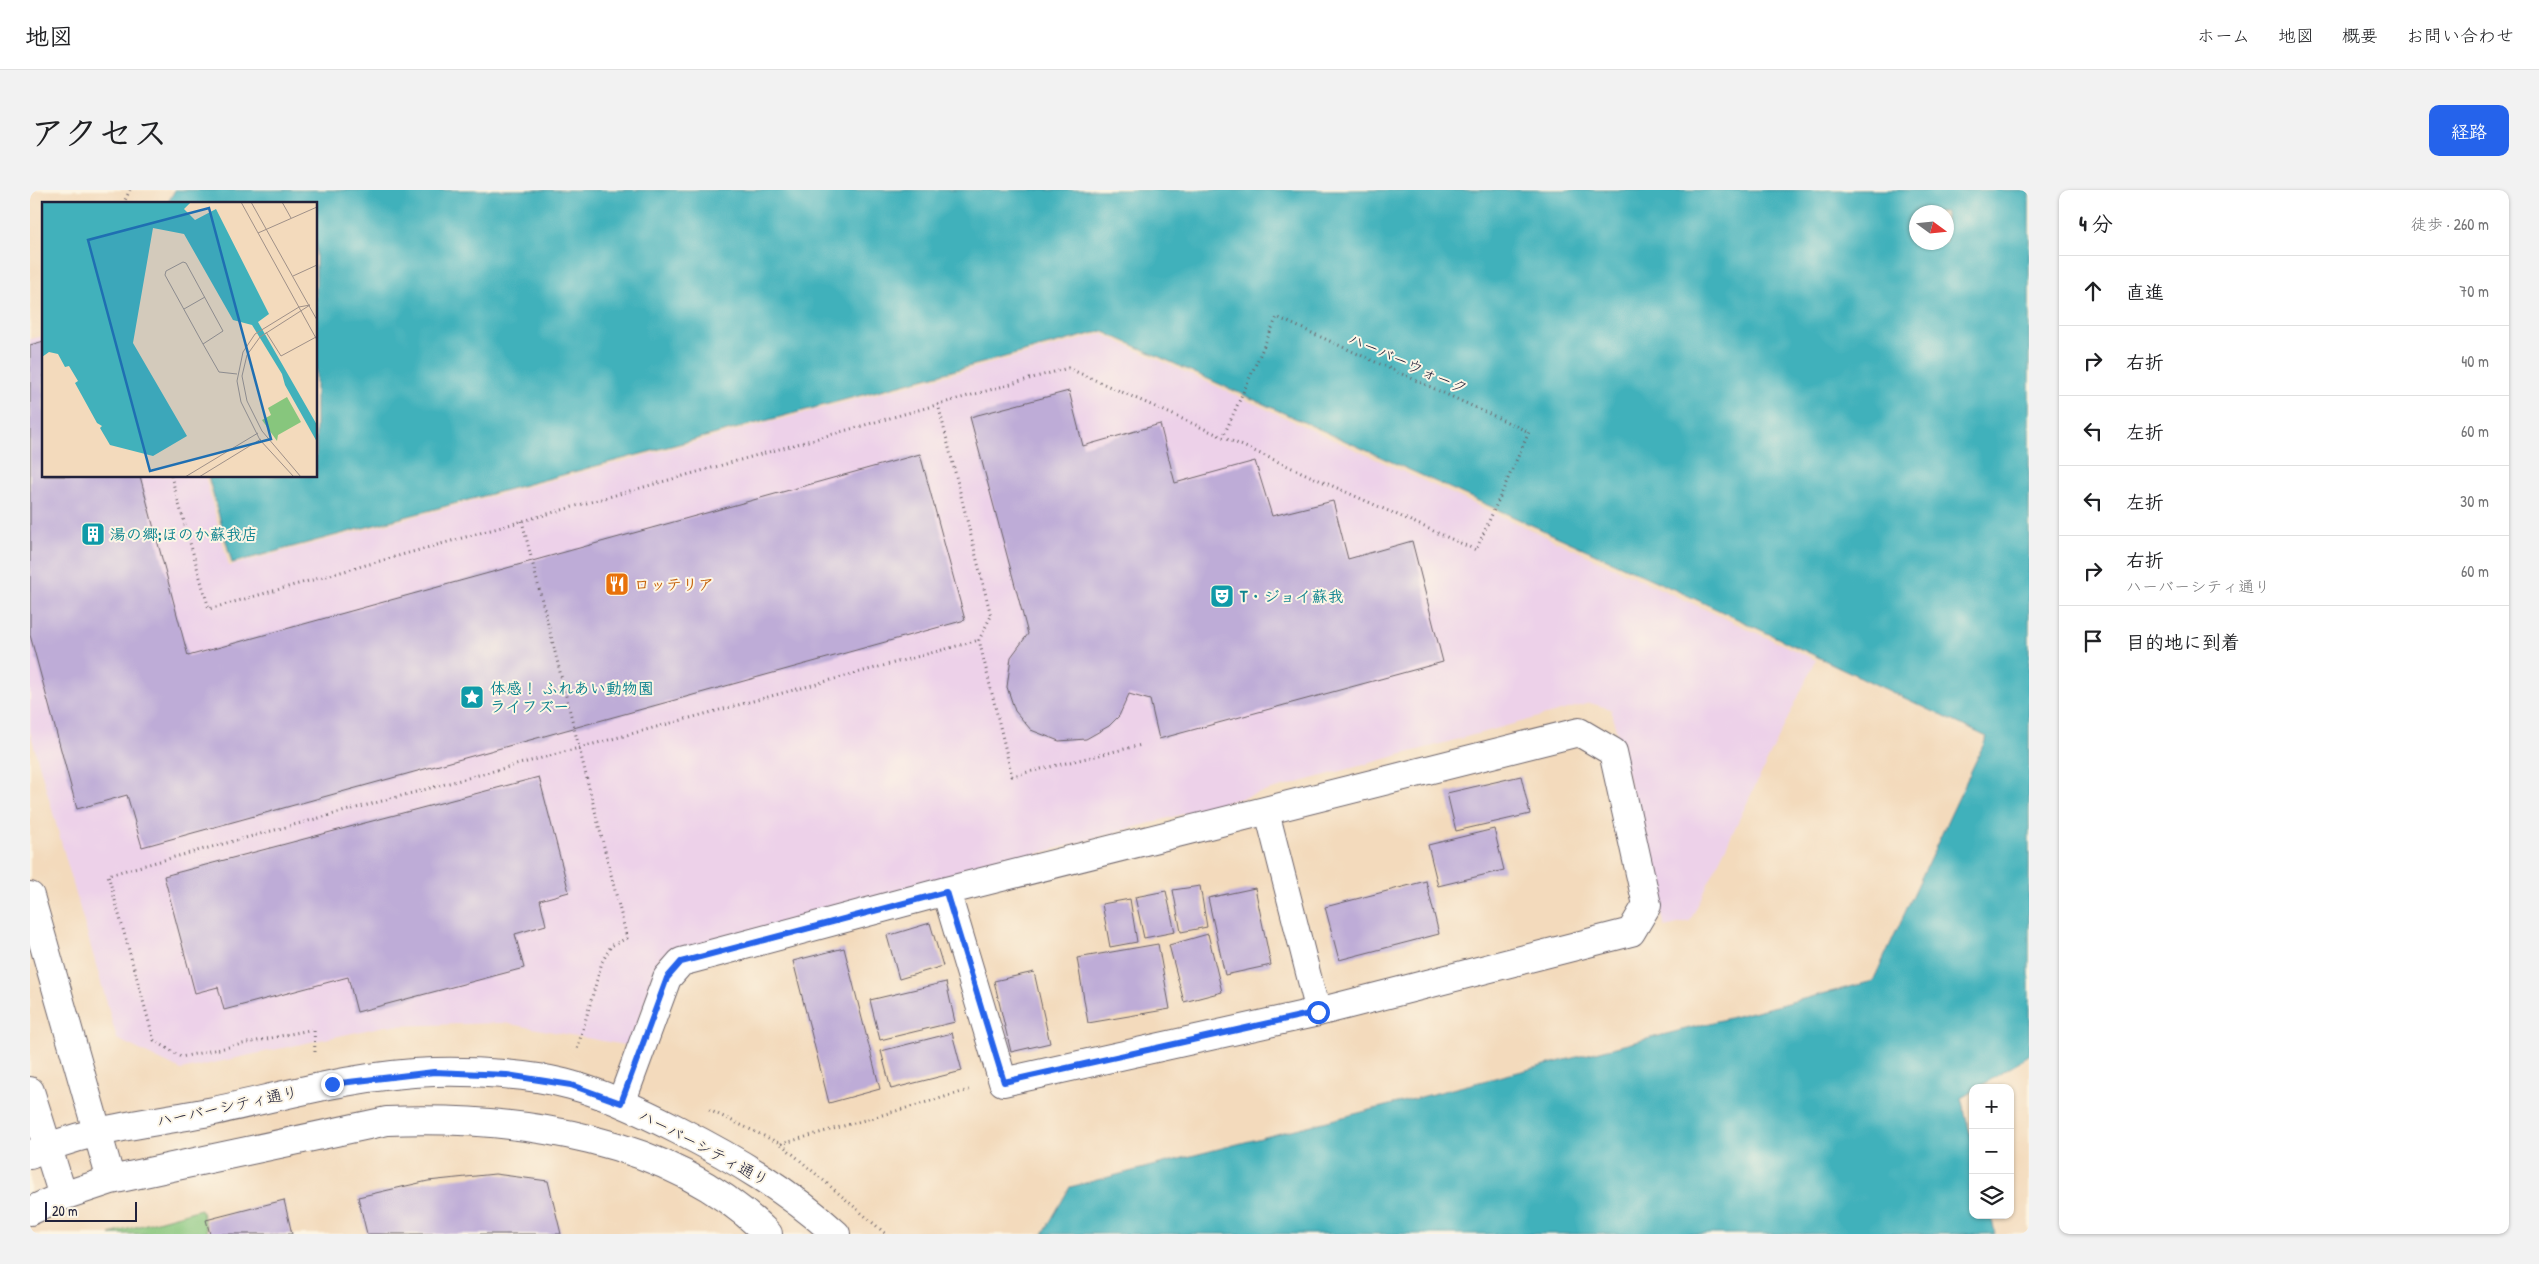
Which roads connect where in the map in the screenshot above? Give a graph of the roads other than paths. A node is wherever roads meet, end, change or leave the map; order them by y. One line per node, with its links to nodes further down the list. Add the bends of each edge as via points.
1 (1267, 812): 2 (street); 4 (street); 4 (street, via 1579,732 1613,752 1647,905 1631,932)
2 (946, 892): 4 (street, via 1004,1082); 6 (street, via 681,962 667,978)
3 (30, 896): 7 (street)
4 (1318, 1012)
5 (30, 1091): 8 (street)
6 (621, 1103): 7 (street, ハーバーシティ通り, via 571,1085 507,1075 434,1072 332,1084); 13 (street, ハーバーシティ通り, via 762,1176)
7 (97, 1133): 8 (street, ハーバーシティ通り); 9 (street)
8 (38, 1151): 10 (street)
9 (111, 1180): 10 (street, ハーバーシティ通り); 12 (street, ハーバーシティ通り, via 387,1121 464,1123 559,1133 640,1155 680,1171 724,1196)
10 (63, 1196): 11 (street, ハーバーシティ通り)
11 (30, 1211)
12 (768, 1234)
13 (836, 1234)

